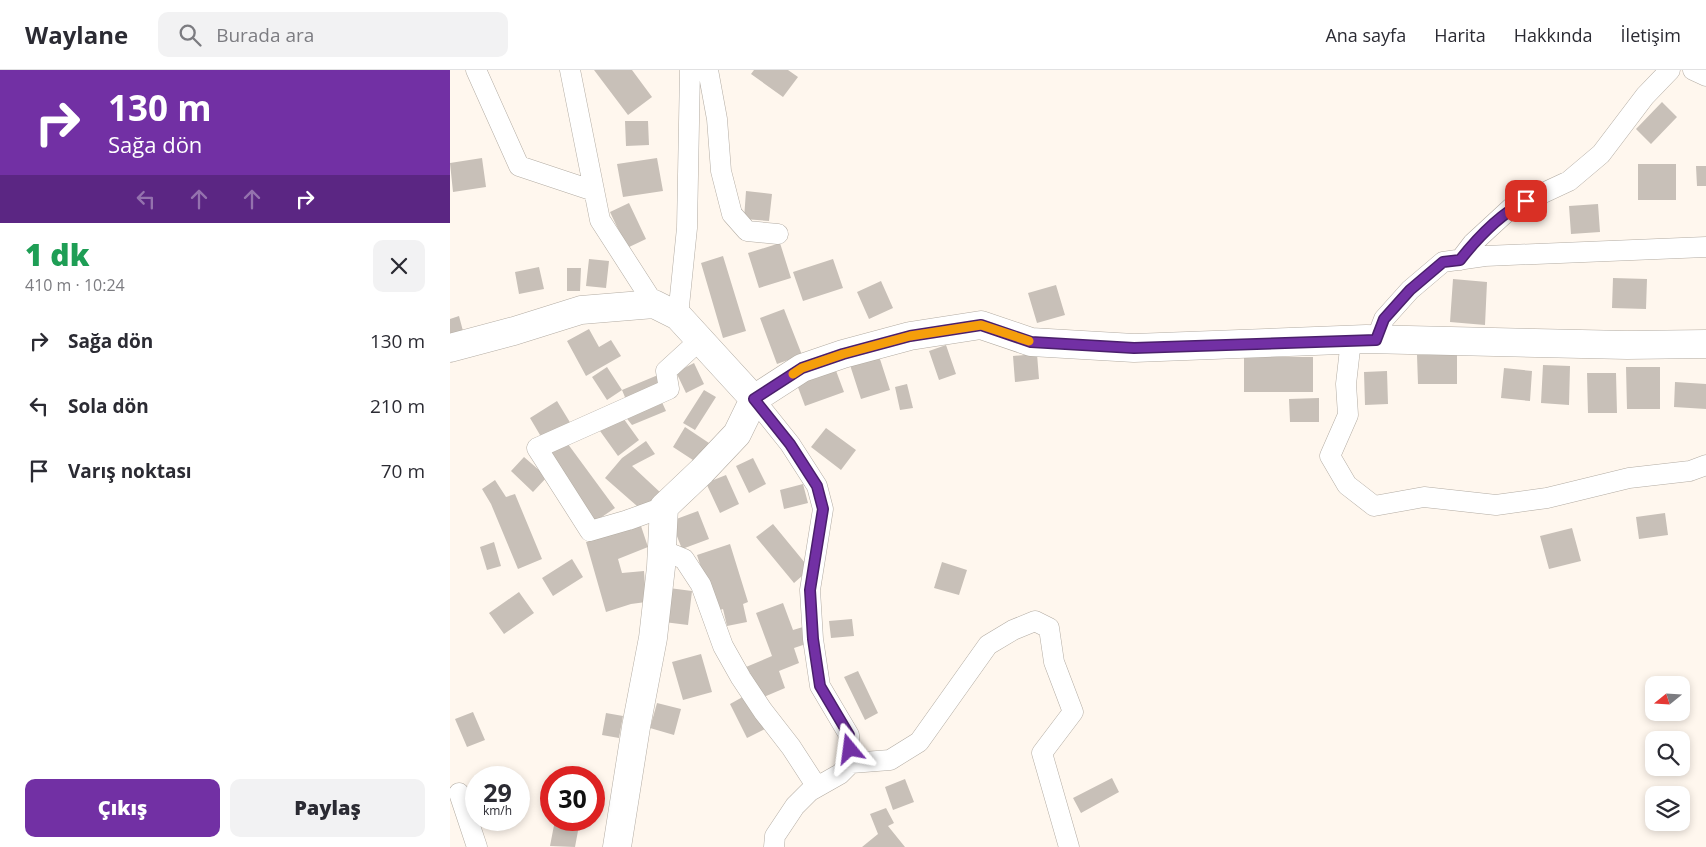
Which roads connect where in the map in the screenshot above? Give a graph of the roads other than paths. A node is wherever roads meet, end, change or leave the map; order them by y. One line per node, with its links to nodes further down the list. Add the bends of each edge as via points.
1 (476, 70): 8 (street, via 519,166)
2 (570, 70): 8 (street)
3 (690, 70): 12 (street, via 687,228)
4 (708, 70): 9 (street, via 717,119 721,172 732,214 746,231)
5 (1670, 70): 11 (street, via 1645,96 1600,154 1569,181 1512,208 1473,243)
6 (1693, 70): 7 (street)
7 (1706, 76)
8 (594, 192): 12 (street, via 600,220)
9 (778, 234)
10 (1706, 247): 11 (street)
11 (1460, 260): 14 (street, via 1443,262 1410,290)
12 (666, 310): 13 (street); 16 (street, via 581,310)
13 (701, 339): 17 (street); 19 (street, via 666,371 669,389 537,448 590,532)
14 (1364, 340): 15 (street); 17 (street, via 1134,348 1031,342 981,325 910,336 843,354 802,368); 18 (street, via 1346,384 1348,415 1330,456 1347,485 1374,506 1424,497 1496,505 1547,498 1629,478 1690,471)
15 (1706, 344)
16 (450, 348)
17 (754, 399): 19 (street, via 736,434); 21 (street, via 790,444 817,486 823,509 810,590 813,639 820,686 849,735)
18 (1706, 465)
19 (664, 507): 20 (street)
20 (662, 550): 22 (street, via 684,559 701,585 723,646 741,678); 25 (street, via 653,638)
21 (851, 762): 22 (street, via 840,774); 27 (street, via 890,760 919,742 988,645 1035,621 1050,628 1054,662 1073,712 1042,753)
22 (817, 787): 26 (street, via 794,806 775,836)
23 (459, 793): 24 (street)
24 (477, 847)
25 (617, 847)
26 (774, 847)
27 (1070, 847)

